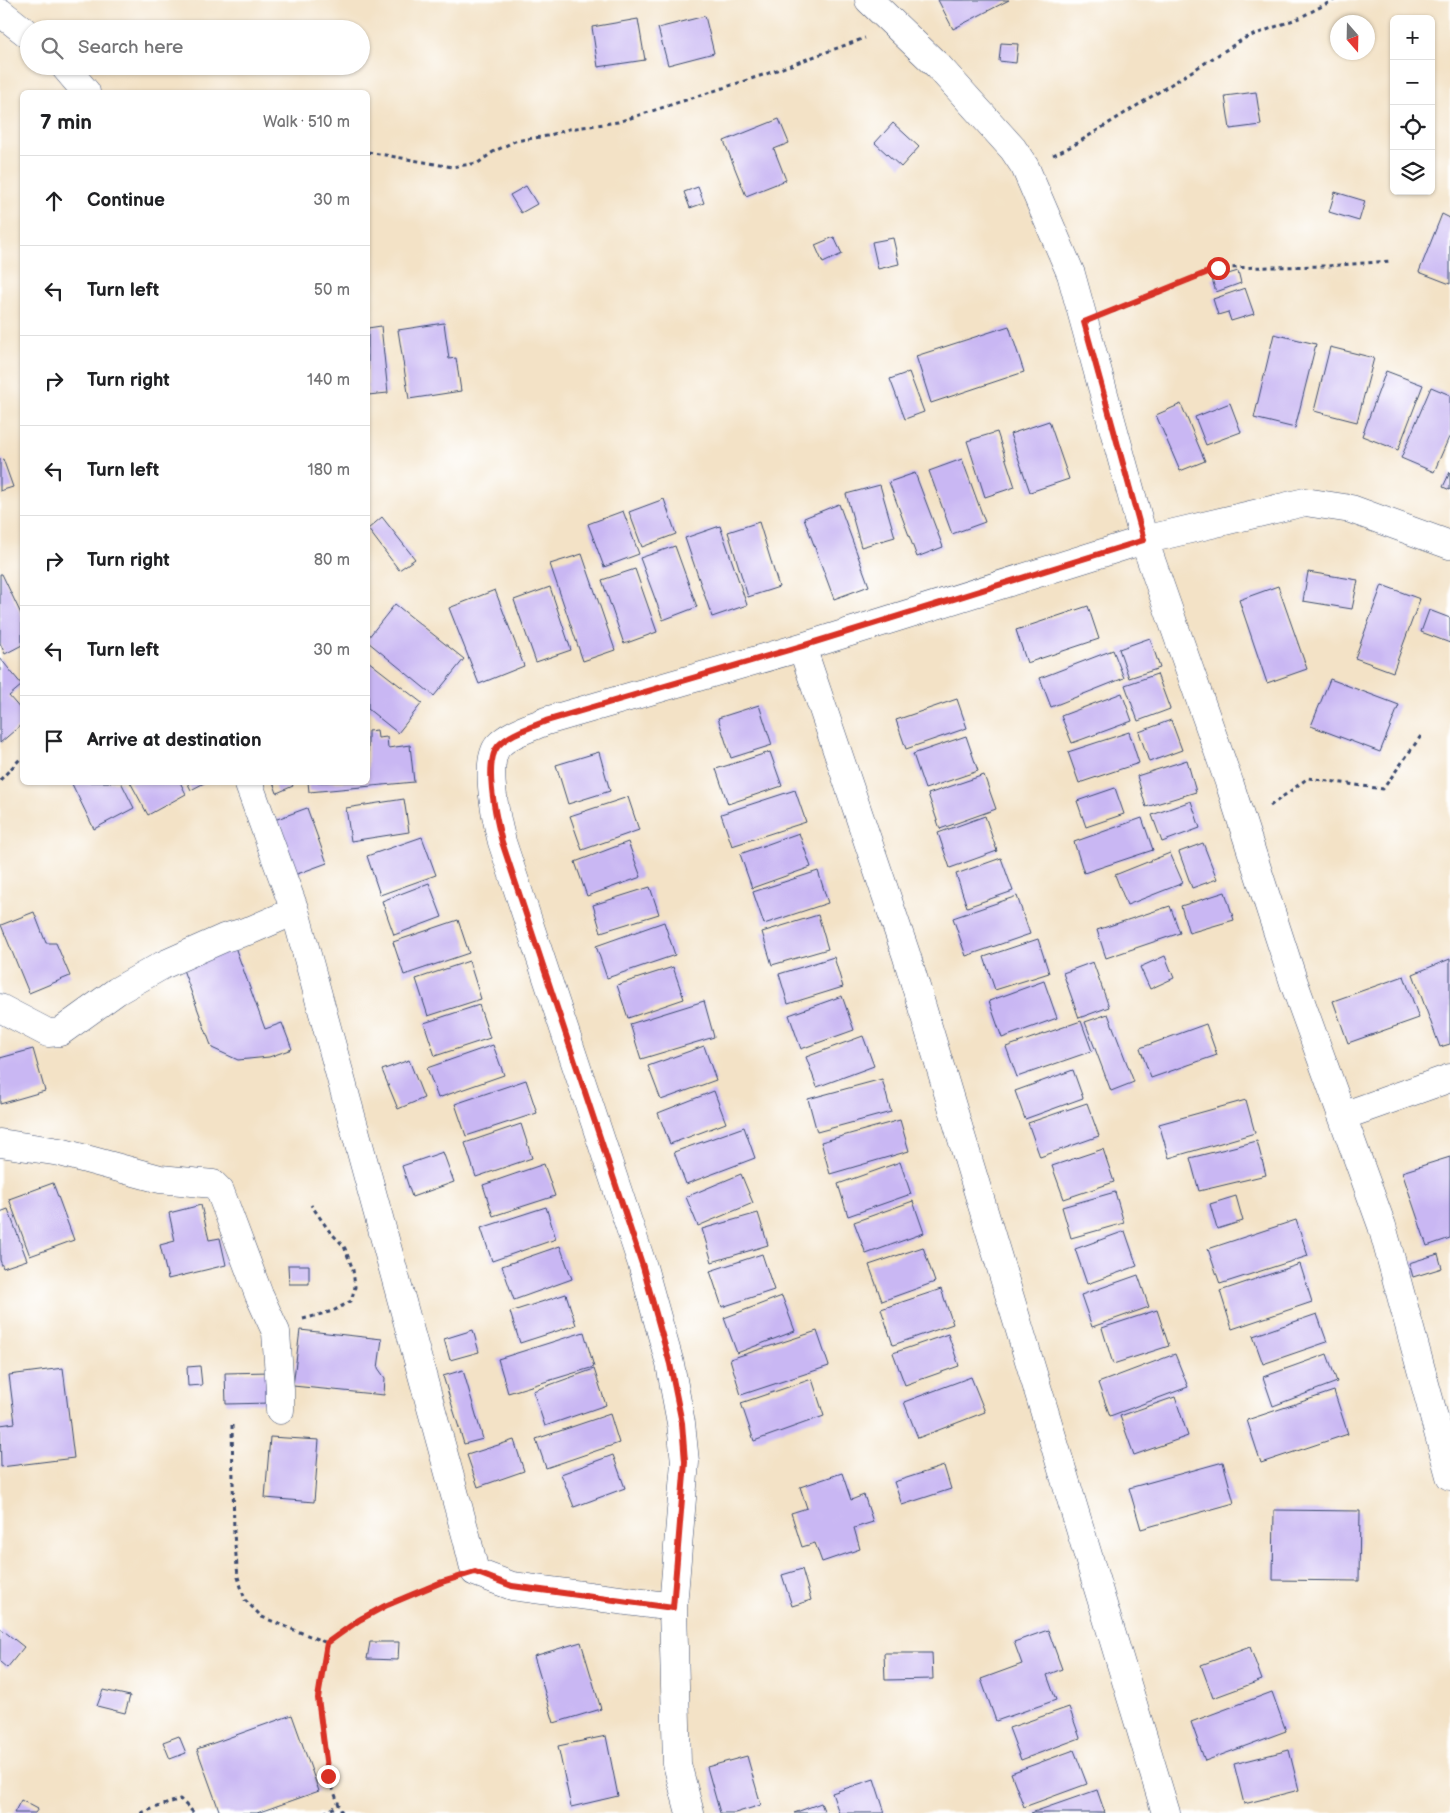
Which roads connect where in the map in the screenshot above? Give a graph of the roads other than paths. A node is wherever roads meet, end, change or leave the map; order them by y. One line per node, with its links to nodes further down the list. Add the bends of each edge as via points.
1 (869, 0): 6 (street, via 939,67 1014,149 1025,167 1071,274)
2 (0, 12): 3 (street)
3 (20, 28)
4 (72, 75): 5 (street)
5 (84, 90)
6 (1144, 540): 7 (street, via 1305,502 1351,509); 8 (street); 13 (street, via 1294,983)
7 (1450, 545)
8 (802, 646): 18 (street, via 546,721 514,735 497,747 492,764 492,784 502,842 643,1267 670,1364 682,1423 685,1462); 20 (street, via 906,954)
9 (249, 785): 10 (street)
10 (295, 911): 11 (street, via 163,965 117,990 60,1032 48,1033); 18 (street, via 475,1572 512,1586)
11 (0, 1008)
12 (1450, 1078): 13 (street)
13 (1343, 1116): 16 (street, via 1382,1226)
14 (0, 1143): 15 (street, via 60,1152 160,1179 213,1184 220,1191 276,1332)
15 (280, 1410)
16 (1446, 1447): 17 (street)
17 (1450, 1476)
18 (673, 1608): 19 (street, via 677,1764)
19 (690, 1813)
20 (1166, 1813)

